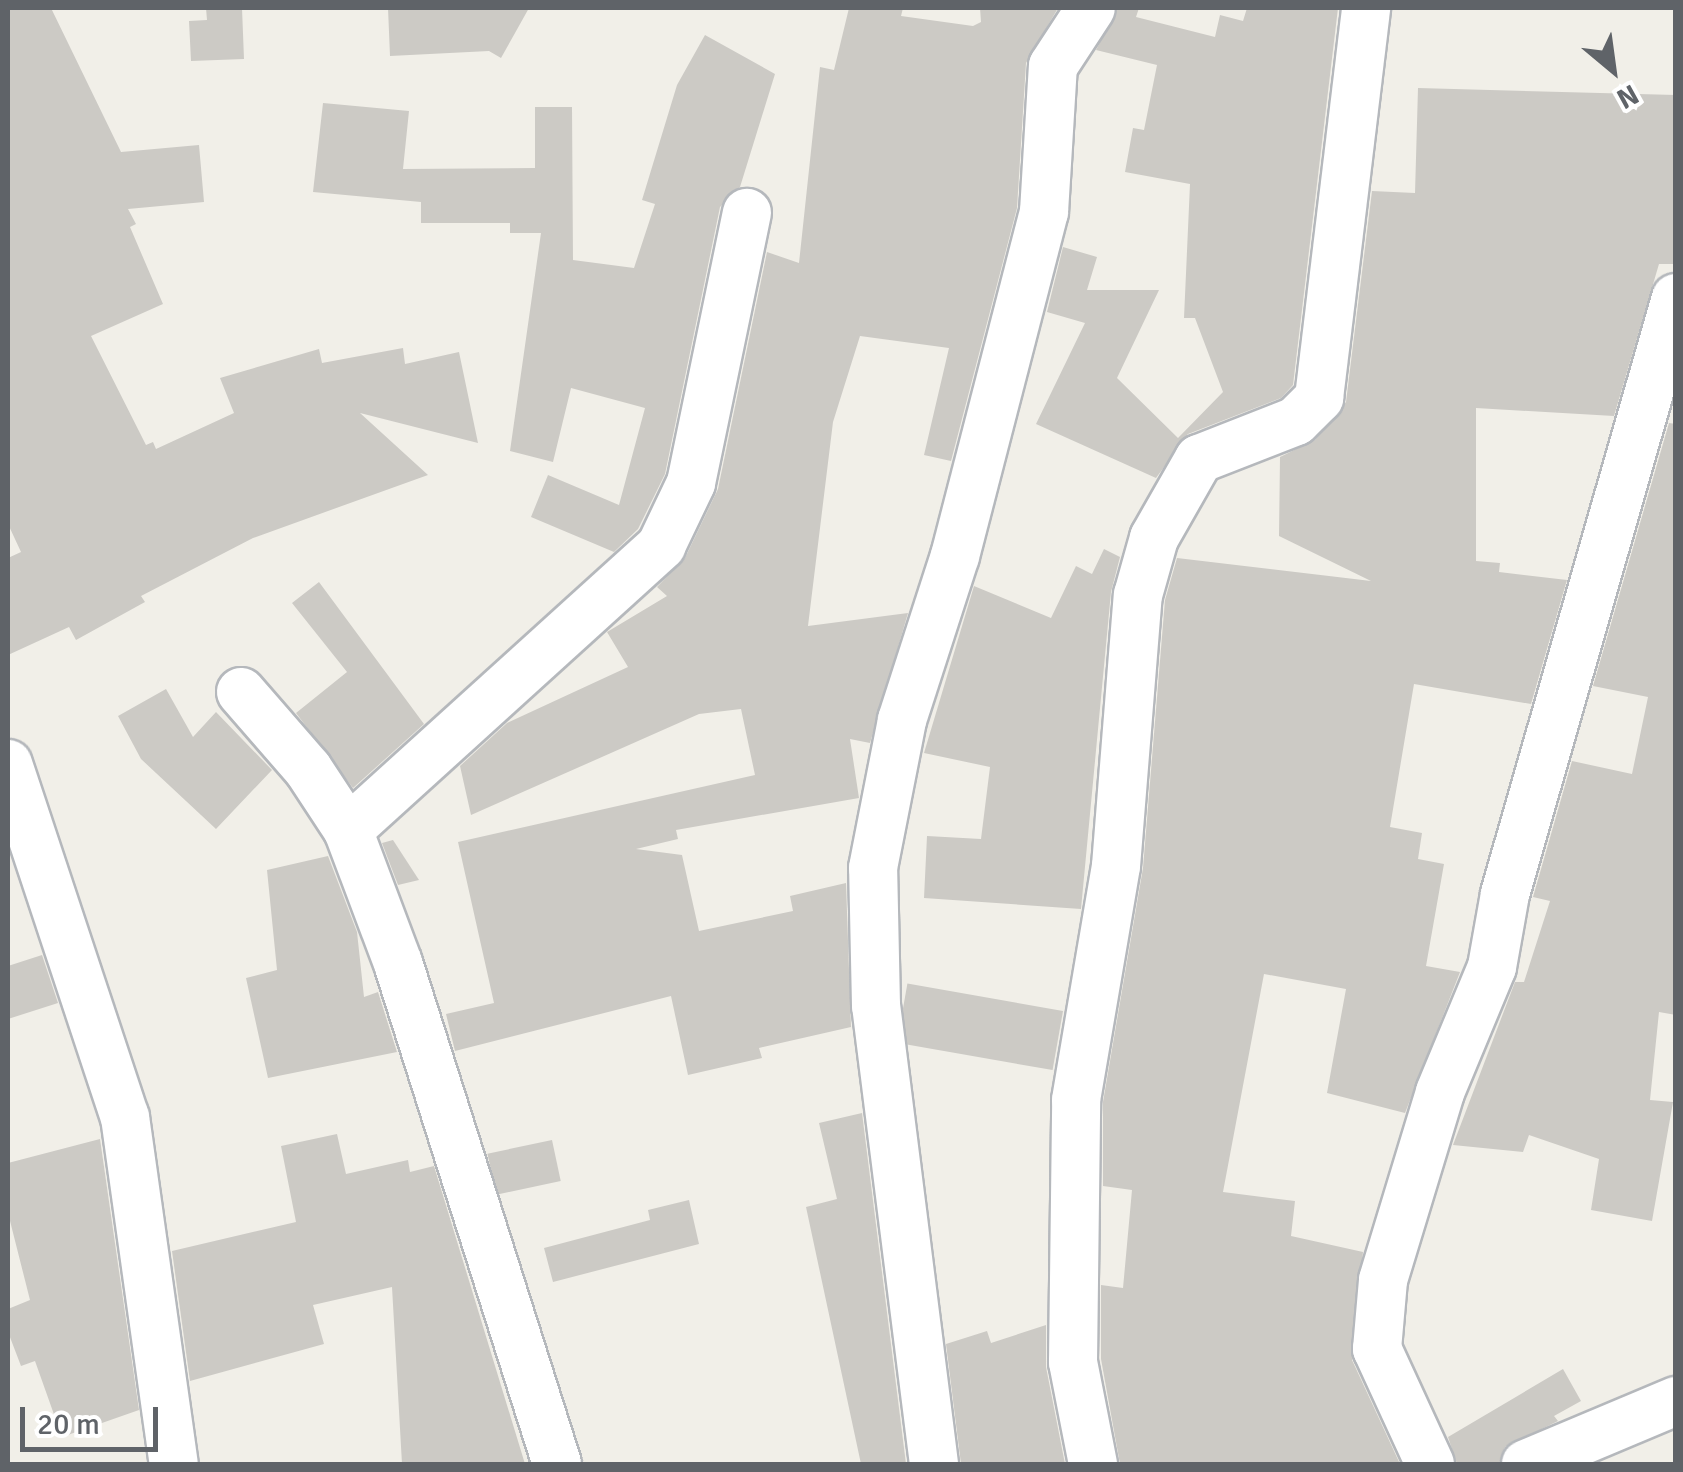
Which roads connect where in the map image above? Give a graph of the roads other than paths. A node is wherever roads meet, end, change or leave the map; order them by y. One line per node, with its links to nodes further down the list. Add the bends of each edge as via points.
1 (1090, 8): 12 (street, via 1053,66 1044,212 955,556 902,720 873,868 876,1006)
2 (1366, 8): 13 (street, via 1319,398 1296,421 1199,460 1154,538 1138,595 1116,866 1076,1100 1073,1362)
3 (747, 213): 7 (street, via 690,483 661,546)
4 (1676, 298): 14 (street, via 1504,894 1492,967 1440,1092 1383,1280 1377,1350)
5 (240, 692): 7 (street, via 308,768)
6 (8, 764): 10 (street, via 125,1117)
7 (348, 830): 11 (street, via 398,964)
8 (1676, 1401): 9 (street)
9 (1541, 1461)
10 (174, 1464)
11 (557, 1464)
12 (934, 1464)
13 (1093, 1464)
14 (1430, 1464)

